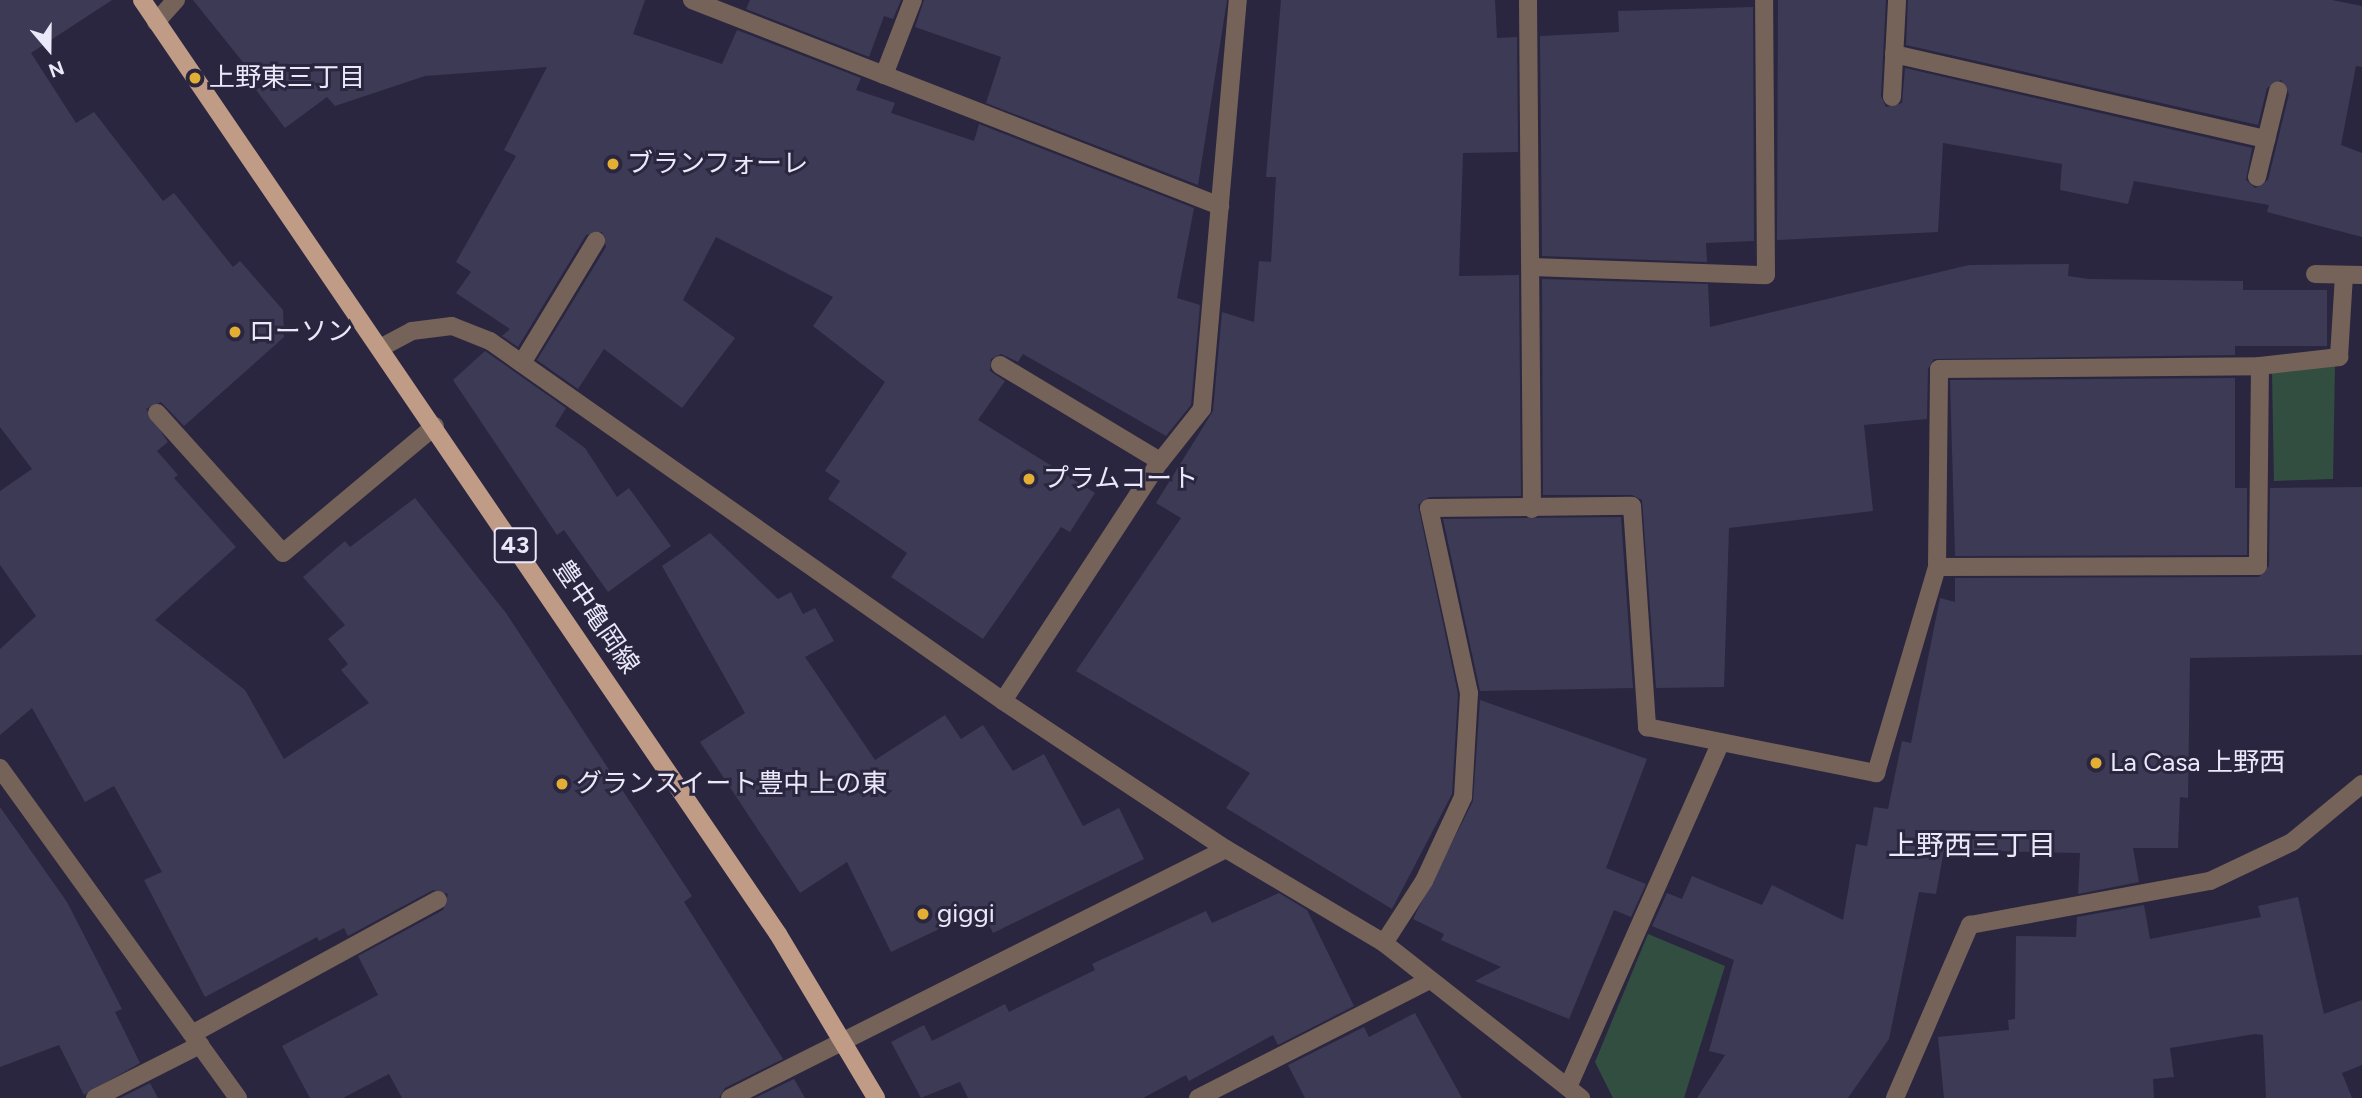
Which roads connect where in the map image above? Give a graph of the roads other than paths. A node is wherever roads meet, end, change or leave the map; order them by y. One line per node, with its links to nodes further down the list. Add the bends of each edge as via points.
1 (142, 0): 9 (main road, 豊中亀岡線 / 43)
2 (176, 0): 9 (street)
3 (913, 0): 11 (street)
4 (1238, 0): 16 (street)
5 (1528, 0): 18 (street)
6 (1764, 0): 18 (street, via 1766,275)
7 (1897, 0): 10 (street)
8 (701, 2): 11 (street)
9 (156, 22): 21 (main road, 豊中亀岡線 / 43)
10 (1894, 54): 13 (street); 14 (street)
11 (884, 75): 16 (street)
12 (2278, 92): 14 (street)
13 (1892, 97)
14 (2266, 139): 15 (street)
15 (2257, 177)
16 (1220, 206): 27 (street, via 1202,409)
17 (596, 241): 22 (street)
18 (1532, 267): 28 (street)
19 (2315, 274): 20 (street)
20 (2353, 275): 24 (street, via 2339,358)
21 (382, 347): 22 (street, via 412,331 452,326); 26 (main road, 豊中亀岡線 / 43)
22 (522, 363): 30 (street)
23 (1000, 365): 27 (street)
24 (2260, 366): 29 (street, via 1938,369); 29 (street, via 2258,566)
25 (157, 413): 26 (street, via 284,552)
26 (435, 426): 39 (main road, 豊中亀岡線 / 43)
27 (1160, 461): 30 (street)
28 (1532, 509): 31 (street, via 1632,506 1647,727); 36 (street, via 1429,508 1469,693 1463,797 1424,881)
29 (1937, 567): 31 (street, via 1875,773)
30 (1003, 701): 34 (street)
31 (1721, 742): 40 (street)
32 (0, 768): 38 (street)
33 (2362, 784): 46 (street, via 2292,842 2210,881 1970,925)
34 (1226, 849): 36 (street); 39 (street)
35 (438, 900): 38 (street)
36 (1384, 943): 37 (street)
37 (1426, 982): 40 (street); 45 (street)
38 (196, 1040): 41 (street); 42 (street)
39 (845, 1041): 43 (street); 44 (main road, 豊中亀岡線 / 43)
40 (1575, 1093)
41 (95, 1098)
42 (238, 1098)
43 (730, 1098)
44 (876, 1098)
45 (1198, 1098)
46 (1895, 1098)

